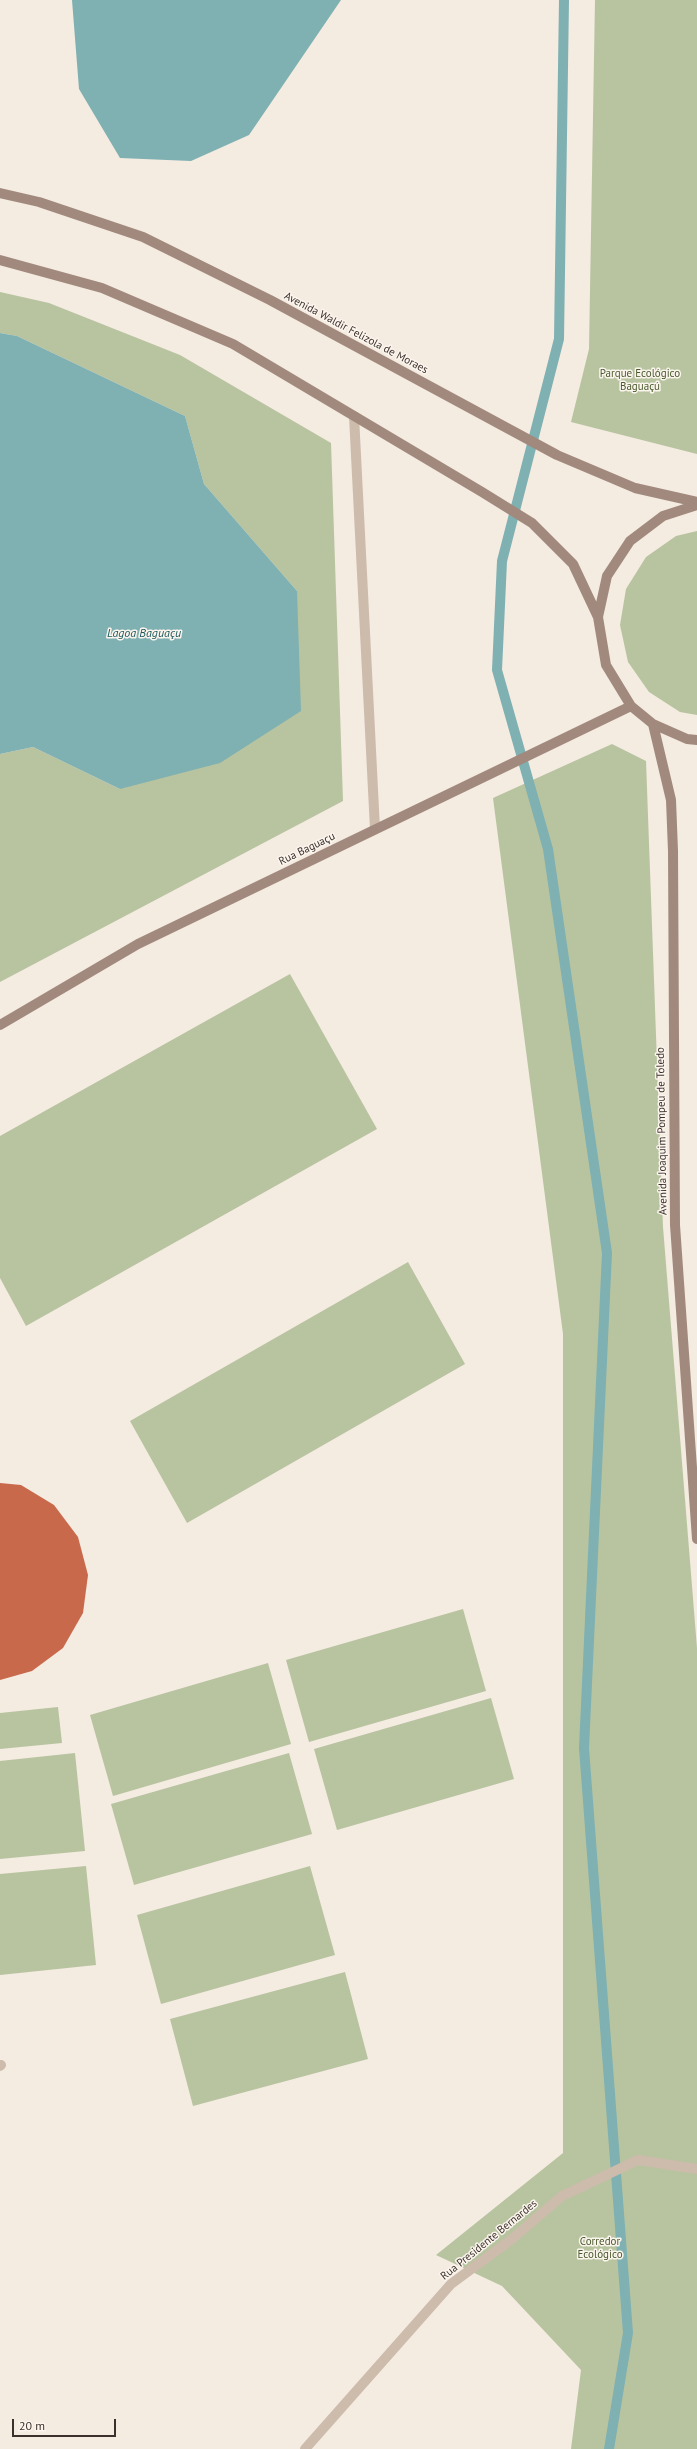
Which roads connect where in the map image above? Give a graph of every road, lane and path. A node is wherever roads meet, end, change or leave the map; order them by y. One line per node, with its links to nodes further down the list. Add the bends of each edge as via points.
1 (0, 193): 4 (main road, Avenida Waldir Felizola de Moraes, via 39,202 143,238 270,300 556,455 635,488)
2 (0, 260): 3 (main road, via 102,288 233,344)
3 (354, 416): 5 (main road, via 532,523 573,564); 9 (street)
4 (697, 503): 5 (main road, via 662,516 630,541 607,576)
5 (598, 617): 6 (main road, via 606,665)
6 (631, 706): 7 (main road); 9 (main road, Rua Baguaçu)
7 (653, 724): 8 (main road, via 687,739); 11 (main road, Avenida Joaquim Pompeu de Toledo, via 671,800 675,1225)
8 (697, 740)
9 (375, 829): 10 (main road, Rua Baguaçu, via 138,944)
10 (0, 1025)
11 (697, 1539)
12 (697, 2169): 13 (street, Rua Presidente Bernardes, via 638,2160 562,2196 512,2239 451,2284)
13 (305, 2449)

